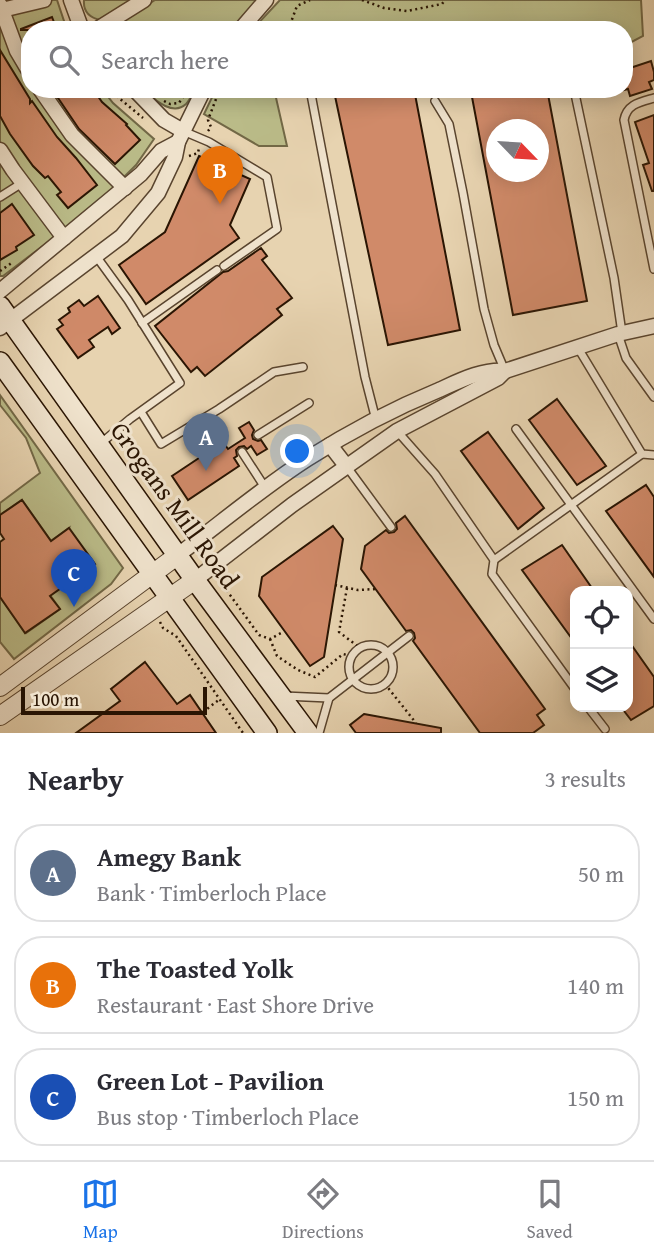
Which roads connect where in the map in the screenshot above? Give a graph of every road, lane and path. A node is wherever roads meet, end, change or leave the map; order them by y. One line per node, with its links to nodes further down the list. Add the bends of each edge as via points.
1 (44, 0): 8 (street)
2 (71, 0): 9 (street)
3 (144, 0): 10 (street)
4 (266, 0): 11 (street)
5 (310, 0): 12 (path, via 297,6)
6 (362, 0): 7 (path, via 407,11)
7 (445, 0)
8 (1, 7): 13 (street)
9 (79, 21)
10 (110, 21)
11 (248, 21)
12 (291, 21)
13 (21, 58)
14 (46, 98): 28 (street, via 72,135)
15 (118, 98): 24 (path)
16 (143, 98): 25 (street)
17 (182, 98): 22 (path, via 170,104)
18 (200, 98): 25 (street)
19 (312, 98): 47 (lane, via 365,377)
20 (576, 98): 39 (lane, via 614,278)
21 (654, 98): 33 (lane, via 630,107 624,120)
22 (159, 99)
23 (435, 101): 43 (lane, via 449,124 484,309)
24 (145, 119)
25 (181, 137): 28 (street); 31 (street, via 158,193 122,236); 37 (lane, via 209,142 267,177 277,229)
26 (0, 150): 27 (street)
27 (22, 183): 29 (lane); 30 (street)
28 (124, 188): 30 (street)
29 (0, 197)
30 (64, 238): 35 (street)
31 (96, 256): 36 (street); 37 (lane)
32 (14, 261): 34 (path)
33 (654, 269)
34 (0, 271)
35 (0, 291)
36 (3, 318): 51 (main road, Grogans Mill Road)
37 (142, 323): 46 (lane, via 180,383)
38 (654, 326): 39 (street)
39 (620, 334): 40 (street); 44 (lane, via 626,358)
40 (577, 348): 43 (street); 54 (lane)
41 (0, 362): 62 (main road)
42 (303, 367): 46 (lane, via 274,372 161,444)
43 (505, 371): 47 (street, via 471,377); 49 (street)
44 (654, 397)
45 (309, 403): 50 (lane)
46 (141, 412): 51 (lane)
47 (382, 417): 49 (street); 52 (street)
48 (516, 429): 58 (lane)
49 (392, 434): 56 (street); 61 (lane, via 435,474)
50 (258, 435)
51 (99, 445): 60 (main road, Grogans Mill Road)
52 (330, 445): 56 (street); 57 (street)
53 (242, 452): 57 (lane)
54 (642, 454): 55 (lane); 58 (lane)
55 (654, 456)
56 (347, 467): 59 (lane); 63 (street)
57 (266, 488): 60 (street)
58 (572, 505): 61 (lane); 68 (lane)
59 (391, 527)
60 (178, 555): 62 (street); 63 (main road, Grogans Mill Road)
61 (495, 560): 75 (lane, via 492,574)
62 (152, 574): 67 (main road); 77 (street)
63 (195, 580): 67 (street); 78 (main road, Grogans Mill Road)
64 (335, 585): 65 (path)
65 (347, 588): 66 (path); 71 (path, via 339,632)
66 (376, 589)
67 (161, 603): 80 (path, via 163,628 176,636); 81 (street); 88 (main road)
68 (654, 620)
69 (410, 636): 72 (lane)
70 (270, 639): 73 (path, via 277,656 315,677 342,654)
71 (360, 648): 72 (lane, via 374,645); 73 (lane)
72 (388, 653): 74 (lane); 76 (lane, via 393,670)
73 (352, 656): 74 (lane)
74 (353, 680): 76 (lane, via 369,689); 79 (lane)
75 (570, 681)
76 (385, 684): 85 (path)
77 (3, 685): 81 (lane)
78 (281, 696): 79 (lane); 89 (main road, Grogans Mill Road)
79 (328, 698): 90 (lane)
80 (220, 699): 82 (path); 87 (path)
81 (20, 701): 84 (street)
82 (203, 712)
83 (593, 712): 86 (lane)
84 (0, 716)
85 (416, 723)
86 (605, 729)
87 (243, 733)
88 (267, 733)
89 (308, 733)
90 (319, 733)

